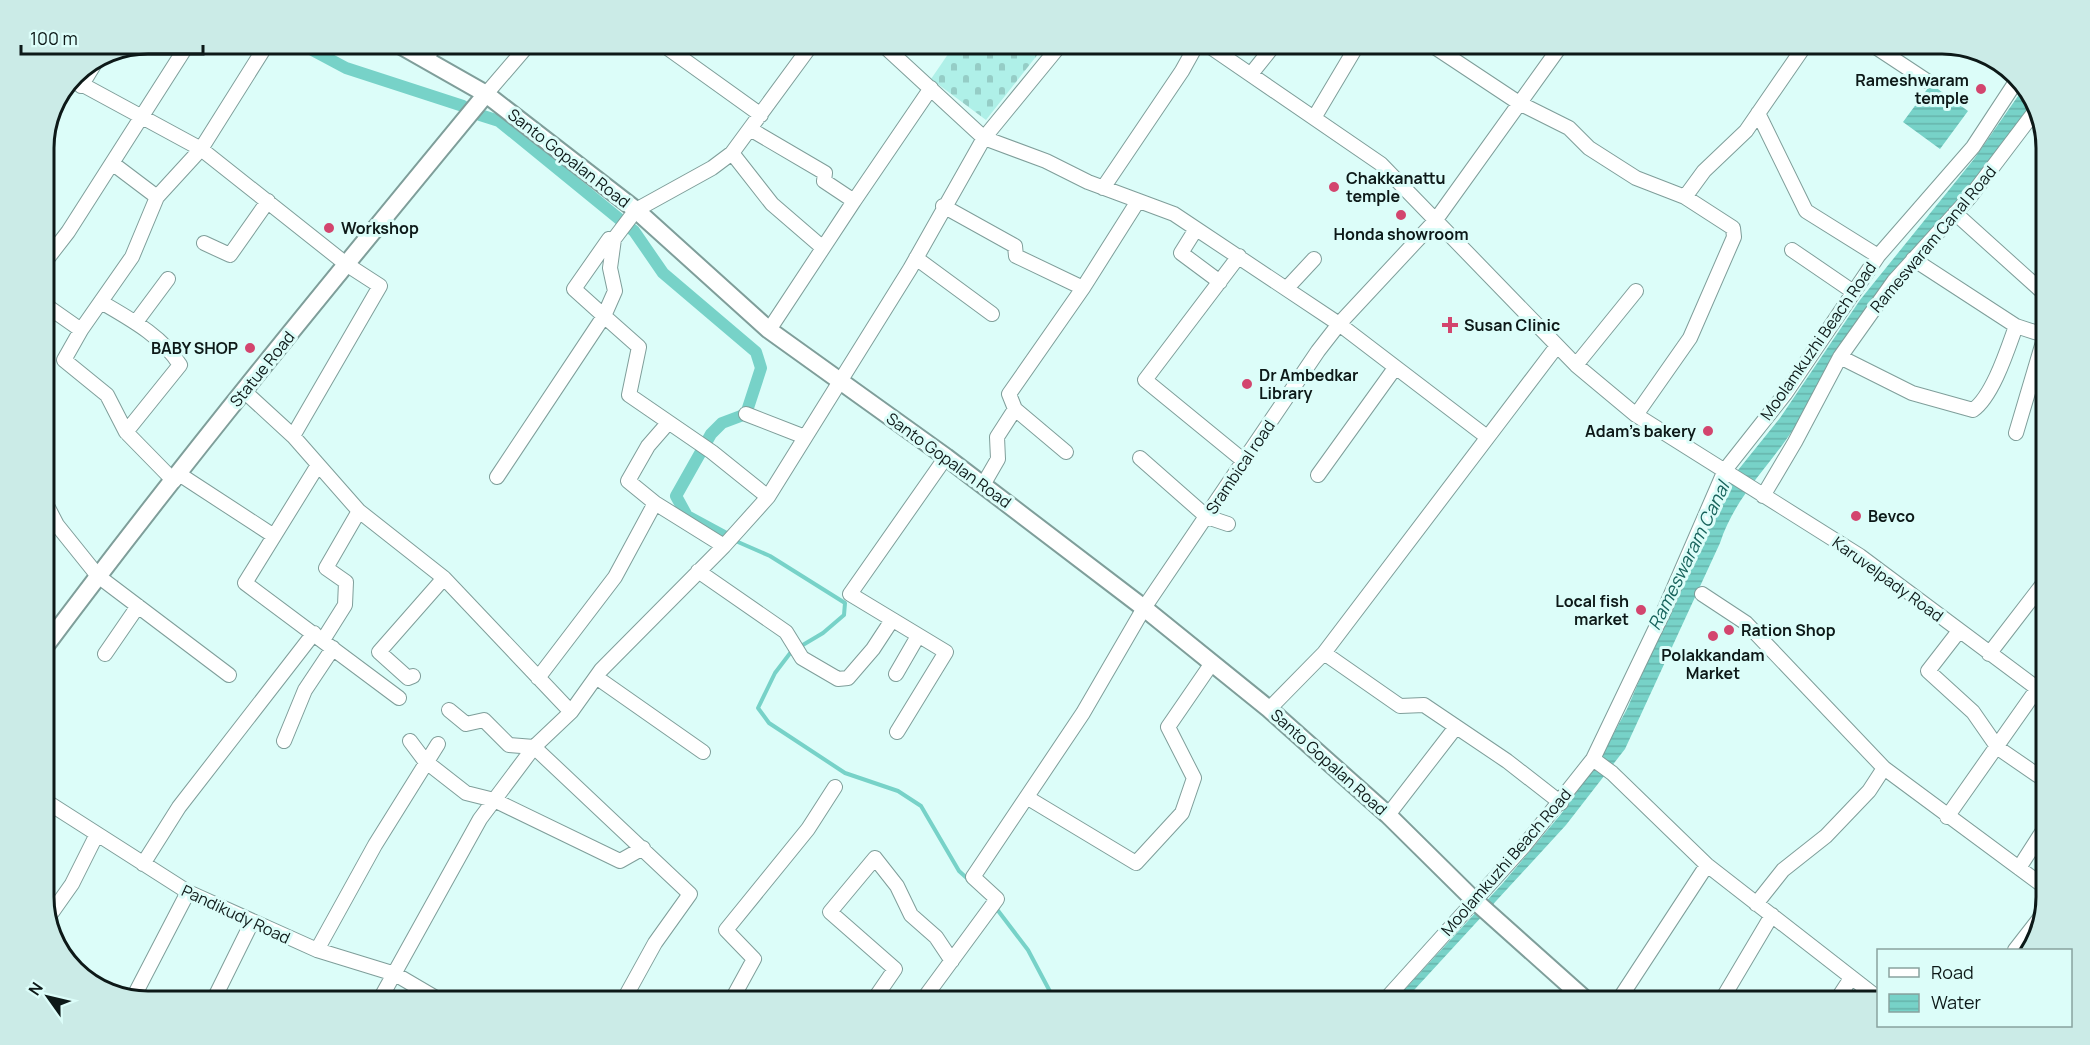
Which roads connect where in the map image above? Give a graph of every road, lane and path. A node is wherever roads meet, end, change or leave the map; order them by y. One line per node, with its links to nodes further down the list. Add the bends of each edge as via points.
1 (182, 54): 28 (street)
2 (261, 54): 33 (street)
3 (416, 54): 18 (main road, Santo Gopalan Road)
4 (430, 54): 18 (street)
5 (520, 54): 24 (street)
6 (676, 54): 27 (street)
7 (805, 54): 27 (street)
8 (893, 54): 23 (street)
9 (1053, 54): 32 (street)
10 (1197, 54): 36 (street)
11 (1221, 54): 19 (street, Karuvelpady Road)
12 (1267, 54): 19 (street)
13 (1352, 54): 30 (street)
14 (1445, 54): 25 (street)
15 (1555, 54): 25 (street, Srambical road)
16 (1799, 54): 26 (street)
17 (1886, 54): 20 (street)
18 (427, 60): 24 (main road, Santo Gopalan Road)
19 (1251, 74): 30 (street, Karuvelpady Road)
20 (1928, 81)
21 (79, 84): 28 (street)
22 (2013, 86): 53 (street, Moolamkuzhi Beach Road, via 1973,147)
23 (931, 88): 32 (street); 40 (street)
24 (486, 94): 44 (main road, Santo Gopalan Road); 57 (main road, Statue Road)
25 (1519, 104): 37 (street, via 1569,128 1589,148 1636,178); 45 (street, Srambical road)
26 (1758, 113): 37 (street); 53 (street, via 1806,211)
27 (760, 115): 31 (street)
28 (143, 116): 33 (street); 35 (street)
29 (2031, 117): 43 (street, Rameswaram Canal Road)
30 (1314, 118): 45 (street, Karuvelpady Road, via 1381,164)
31 (750, 129): 34 (street); 40 (street, via 825,173 824,181)
32 (984, 138): 36 (street); 42 (street)
33 (201, 149): 38 (street); 39 (street)
34 (732, 153): 44 (street); 49 (street, via 772,204)
35 (112, 163): 38 (street); 50 (street)
36 (1103, 188): 41 (street)
37 (1685, 196): 84 (street, via 1733,228 1734,237 1690,338)
38 (157, 197): 65 (street, via 132,257)
39 (268, 201): 48 (street, via 230,255); 57 (street)
40 (854, 201): 49 (street)
41 (1138, 201): 46 (street, via 1174,214); 61 (street)
42 (943, 206): 54 (street); 61 (street, via 1015,246 1016,256 1030,265)
43 (1955, 213): 56 (street, Rameswaram Canal Road); 60 (street)
44 (629, 220): 68 (street, via 614,239 610,268 615,291); 73 (main road, Santo Gopalan Road)
45 (1435, 221): 70 (street, Srambical road); 75 (street, Karuvelpady Road)
46 (1196, 228): 52 (street); 59 (street, via 1181,254)
47 (609, 239): 68 (street, via 574,289)
48 (204, 243)
49 (823, 248): 73 (street)
50 (54, 250)
51 (1792, 250): 64 (street)
52 (1239, 256): 59 (street); 62 (street)
53 (1878, 256): 64 (street, Moolamkuzhi Beach Road)
54 (916, 258): 67 (street); 80 (street)
55 (1314, 259): 62 (street)
56 (1913, 259): 71 (street); 76 (street, Rameswaram Canal Road)
57 (346, 264): 81 (main road, Statue Road); 88 (street, via 380,286)
58 (168, 279): 69 (street)
59 (1220, 282): 94 (street, via 1145,380)
60 (2036, 286)
61 (1083, 288): 82 (street, via 1009,394)
62 (1287, 288): 70 (street)
63 (1636, 291): 77 (street)
64 (1852, 291): 96 (street, Moolamkuzhi Beach Road, via 1785,394)
65 (101, 302): 69 (street); 72 (street)
66 (54, 311): 72 (street)
67 (992, 314)
68 (604, 316): 85 (street, via 639,347 629,394); 99 (street)
69 (136, 322): 86 (street, via 171,352 180,365)
70 (1339, 324): 78 (street); 94 (street, Srambical road)
71 (2016, 326): 74 (street); 76 (street, via 1996,376 1974,410 1912,393)
72 (81, 330): 86 (street, via 64,360 107,394)
73 (769, 330): 80 (main road, Santo Gopalan Road)
74 (2036, 332)
75 (1557, 346): 77 (street, Karuvelpady Road); 90 (street)
76 (1840, 357): 101 (street, Rameswaram Canal Road, via 1795,442)
77 (1576, 366): 84 (street, Karuvelpady Road)
78 (1395, 368): 90 (street); 97 (street)
79 (2036, 369): 87 (street)
80 (840, 381): 89 (street); 92 (main road, Santo Gopalan Road)
81 (244, 392): 88 (street); 98 (main road, Statue Road)
82 (1015, 409): 91 (street); 100 (street, via 997,437 998,459)
83 (746, 414): 89 (street)
84 (1636, 415): 96 (street, Karuvelpady Road)
85 (668, 423): 102 (street); 103 (street, via 648,446 628,480)
86 (126, 432): 98 (street)
87 (2016, 433)
88 (292, 436): 95 (street)
89 (805, 437): 102 (street)
90 (1487, 437): 122 (street)
91 (1066, 452)
92 (946, 457): 100 (main road, Santo Gopalan Road); 117 (street, via 850,594)
93 (1140, 458): 105 (street)
94 (1244, 461): 105 (street, Srambical road)
95 (318, 465): 104 (street); 108 (street)
96 (1727, 472): 101 (street, Karuvelpady Road); 145 (street, Moolamkuzhi Beach Road)
97 (1318, 476)
98 (177, 477): 108 (street); 111 (main road, Statue Road)
99 (497, 477)
100 (983, 485): 116 (main road, Santo Gopalan Road)
101 (1761, 495): 118 (street, Karuvelpady Road, via 1860,556)
102 (768, 497): 109 (street)
103 (655, 503): 109 (street); 130 (street, via 615,577)
104 (359, 511): 112 (street); 121 (street, via 326,568 346,582 345,605)
105 (1206, 517): 107 (street); 116 (street, Srambical road)
106 (54, 519): 111 (street)
107 (1228, 524)
108 (274, 536): 121 (street, via 245,583)
109 (724, 546): 110 (street)
110 (698, 571): 117 (street, via 786,632 796,649 838,679 848,678); 129 (street)
111 (98, 576): 115 (street); 119 (main road, Statue Road)
112 (444, 578): 128 (street, via 379,652 408,678); 130 (street)
113 (2036, 593): 124 (street)
114 (1702, 594): 147 (street, via 1746,624)
115 (138, 606): 123 (street); 127 (street)
116 (1144, 608): 125 (main road, Santo Gopalan Road); 150 (street, Srambical road)
117 (892, 620): 120 (street)
118 (1959, 631): 124 (street, Karuvelpady Road); 143 (street, via 1928,671 1973,712)
119 (54, 635)
120 (918, 636): 126 (street); 138 (street, via 946,652)
121 (323, 640): 132 (street); 139 (street); 159 (street, via 179,807)
122 (1324, 653): 134 (street); 137 (street, via 1400,706 1424,705)
123 (105, 654)
124 (1989, 654): 131 (street, Karuvelpady Road)
125 (1212, 663): 134 (main road, Santo Gopalan Road); 150 (street, via 1168,727 1194,778 1182,813 1137,863)
126 (896, 674)
127 (229, 675)
128 (413, 676)
129 (597, 677): 136 (street); 144 (street)
130 (538, 678): 136 (street)
131 (2036, 688)
132 (399, 698)
133 (2036, 703): 143 (street)
134 (1269, 709): 154 (main road, Santo Gopalan Road)
135 (449, 710): 142 (street, via 466,724 484,720 509,745)
136 (571, 712): 142 (street)
137 (1456, 727): 152 (street); 154 (street)
138 (897, 732)
139 (284, 741)
140 (410, 741): 146 (street)
141 (438, 744): 146 (street)
142 (534, 747): 151 (street); 158 (street)
143 (1998, 748): 148 (street); 155 (street)
144 (703, 752)
145 (1593, 759): 152 (street, Moolamkuzhi Beach Road); 160 (street)
146 (425, 761): 151 (street, via 466,794); 171 (street)
147 (1884, 768): 155 (street); 164 (street, via 1869,791 1826,836 1783,870)
148 (2036, 774)
149 (835, 787): 180 (street, via 808,829 726,930 754,959)
150 (1028, 798): 172 (street, Srambical road, via 973,877 993,904)
151 (494, 800): 158 (street, via 620,861); 173 (street)
152 (1561, 803): 165 (street, Moolamkuzhi Beach Road)
153 (54, 806): 156 (street, Pandikudy Road)
154 (1388, 815): 165 (main road, Santo Gopalan Road)
155 (1947, 817): 161 (street)
156 (97, 834): 159 (street, Pandikudy Road); 166 (street)
157 (2036, 842): 161 (street)
158 (643, 848): 179 (street, via 690,894 655,943)
159 (142, 864): 163 (street, Pandikudy Road)
160 (1707, 865): 164 (street); 185 (street)
161 (2019, 868): 162 (street)
162 (2036, 881)
163 (188, 892): 168 (street, Pandikudy Road); 175 (street)
164 (1756, 904): 167 (street)
165 (1481, 906): 183 (street, Moolamkuzhi Beach Road); 184 (main road, Santo Gopalan Road)
166 (55, 908)
167 (1772, 915): 174 (street); 186 (street)
168 (252, 922): 171 (street, Pandikudy Road); 176 (street)
169 (2028, 933): 170 (street)
170 (2017, 949)
171 (317, 950): 173 (street, Pandikudy Road)
172 (952, 962): 181 (street, via 936,937 911,915 897,886 875,858 830,912 895,969); 182 (street)
173 (395, 974): 177 (street); 178 (street, Pandikudy Road)
174 (1851, 978): 187 (street); 188 (street)
175 (136, 990)
176 (218, 991)
177 (385, 991)
178 (423, 991)
179 (629, 991)
180 (737, 991)
181 (880, 991)
182 (930, 991)
183 (1395, 991)
184 (1575, 991)
185 (1625, 991)
186 (1727, 991)
187 (1843, 991)
188 (1869, 991)

